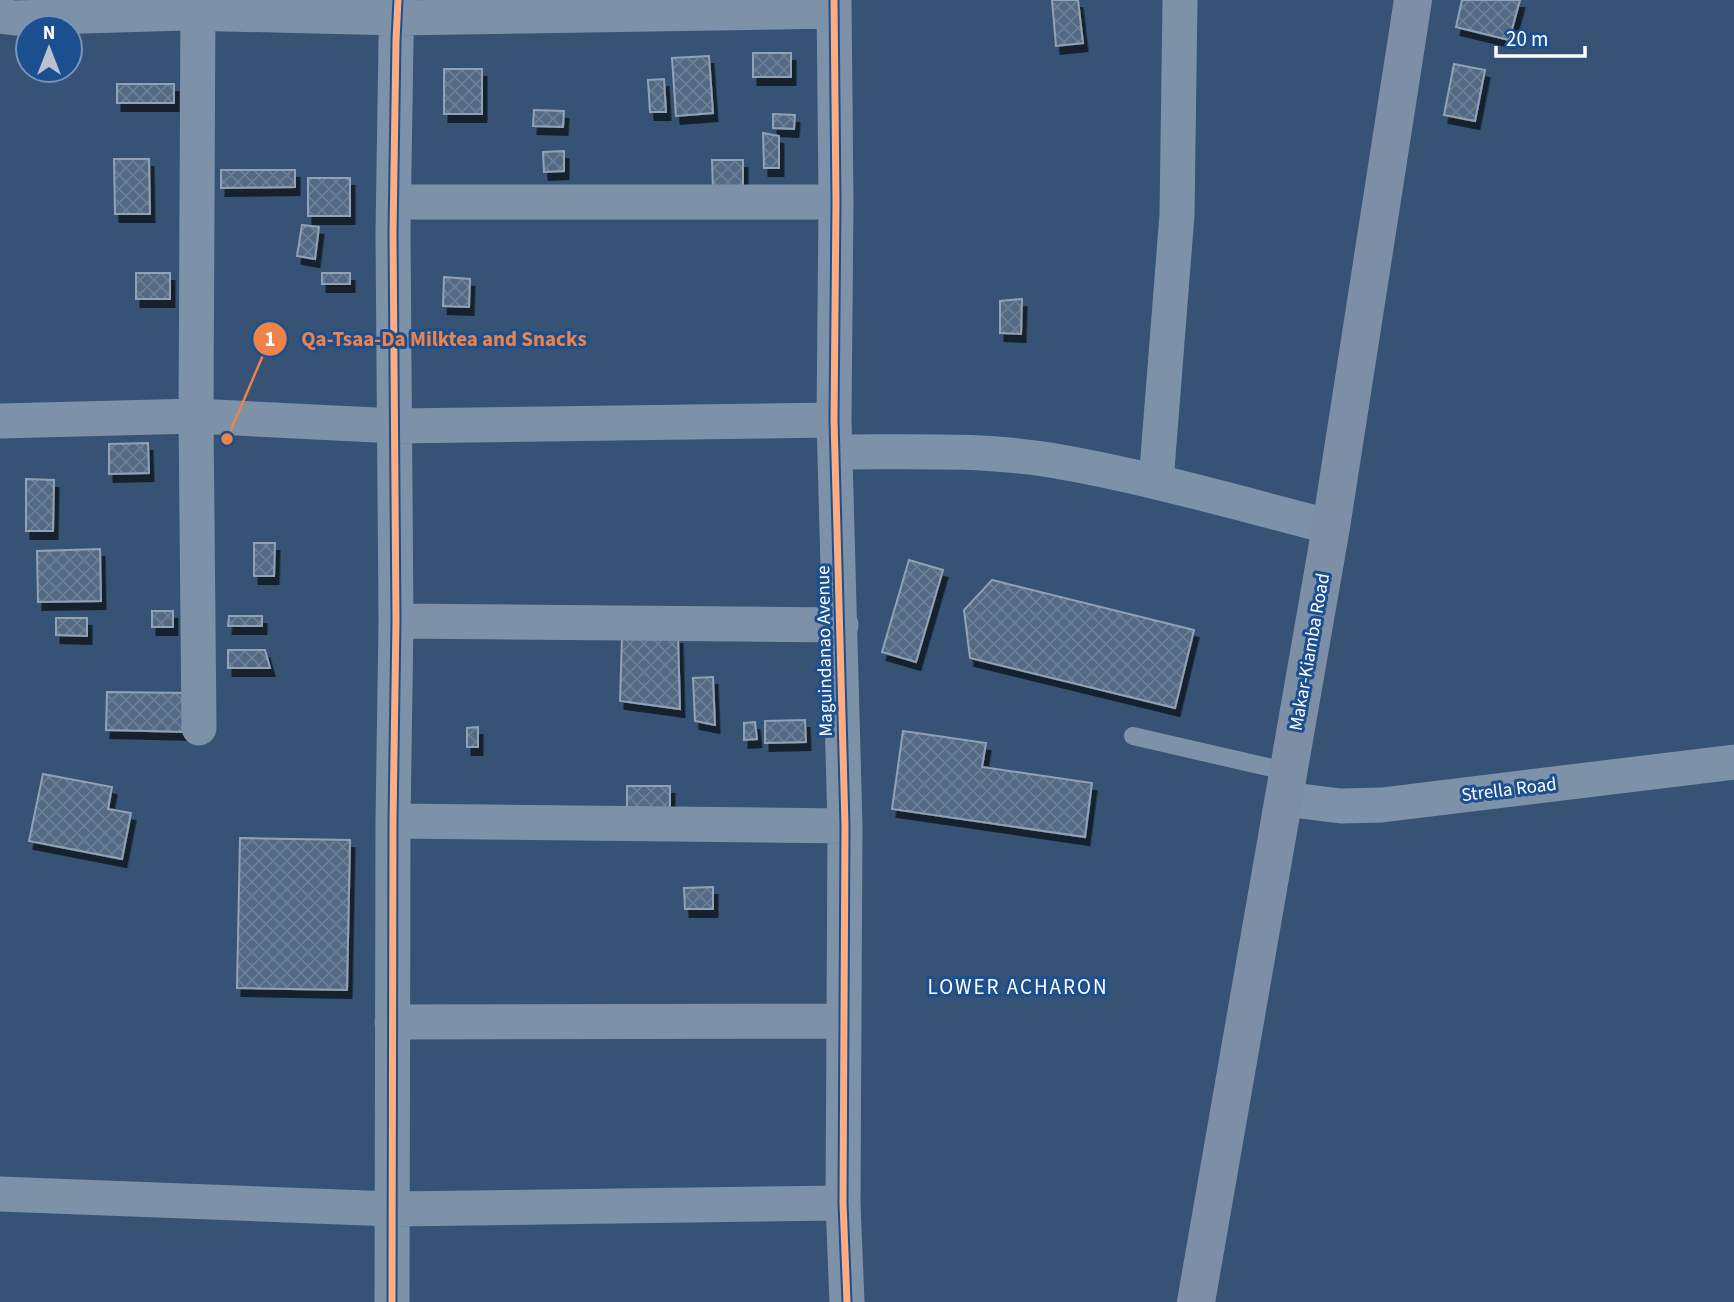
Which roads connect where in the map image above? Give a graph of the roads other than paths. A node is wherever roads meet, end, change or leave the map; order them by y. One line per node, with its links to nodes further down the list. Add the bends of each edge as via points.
1 (1180, 0): 13 (street, via 1177,215)
2 (1413, 0): 14 (main road, Makar-Kiamba Road)
3 (834, 5): 5 (street); 8 (street, Maguindanao Avenue)
4 (198, 7): 5 (street); 6 (street); 9 (street)
5 (398, 9): 7 (street)
6 (0, 16)
7 (394, 202): 8 (street); 11 (street)
8 (836, 202): 12 (street, Maguindanao Avenue)
9 (196, 416): 10 (street); 11 (street); 17 (street)
10 (0, 421)
11 (396, 426): 12 (street); 15 (street)
12 (835, 436): 13 (street, via 1049,460); 16 (street, Maguindanao Avenue)
13 (1156, 482): 14 (street)
14 (1331, 527): 20 (main road, Makar-Kiamba Road)
15 (396, 621): 16 (street); 21 (street)
16 (841, 625): 22 (street, Maguindanao Avenue)
17 (198, 728)
18 (1133, 736): 20 (lane)
19 (1734, 762): 20 (street, Strella Road, via 1382,805 1341,806)
20 (1286, 786): 30 (main road, Makar-Kiamba Road)
21 (393, 821): 22 (street); 24 (street)
22 (845, 826): 23 (street, Maguindanao Avenue)
23 (843, 1021): 24 (street); 26 (street, Maguindanao Avenue)
24 (392, 1022): 27 (street)
25 (0, 1194): 27 (street)
26 (843, 1203): 27 (street); 29 (street, Maguindanao Avenue)
27 (393, 1209): 28 (street)
28 (392, 1302)
29 (846, 1302)
30 (1196, 1302)

